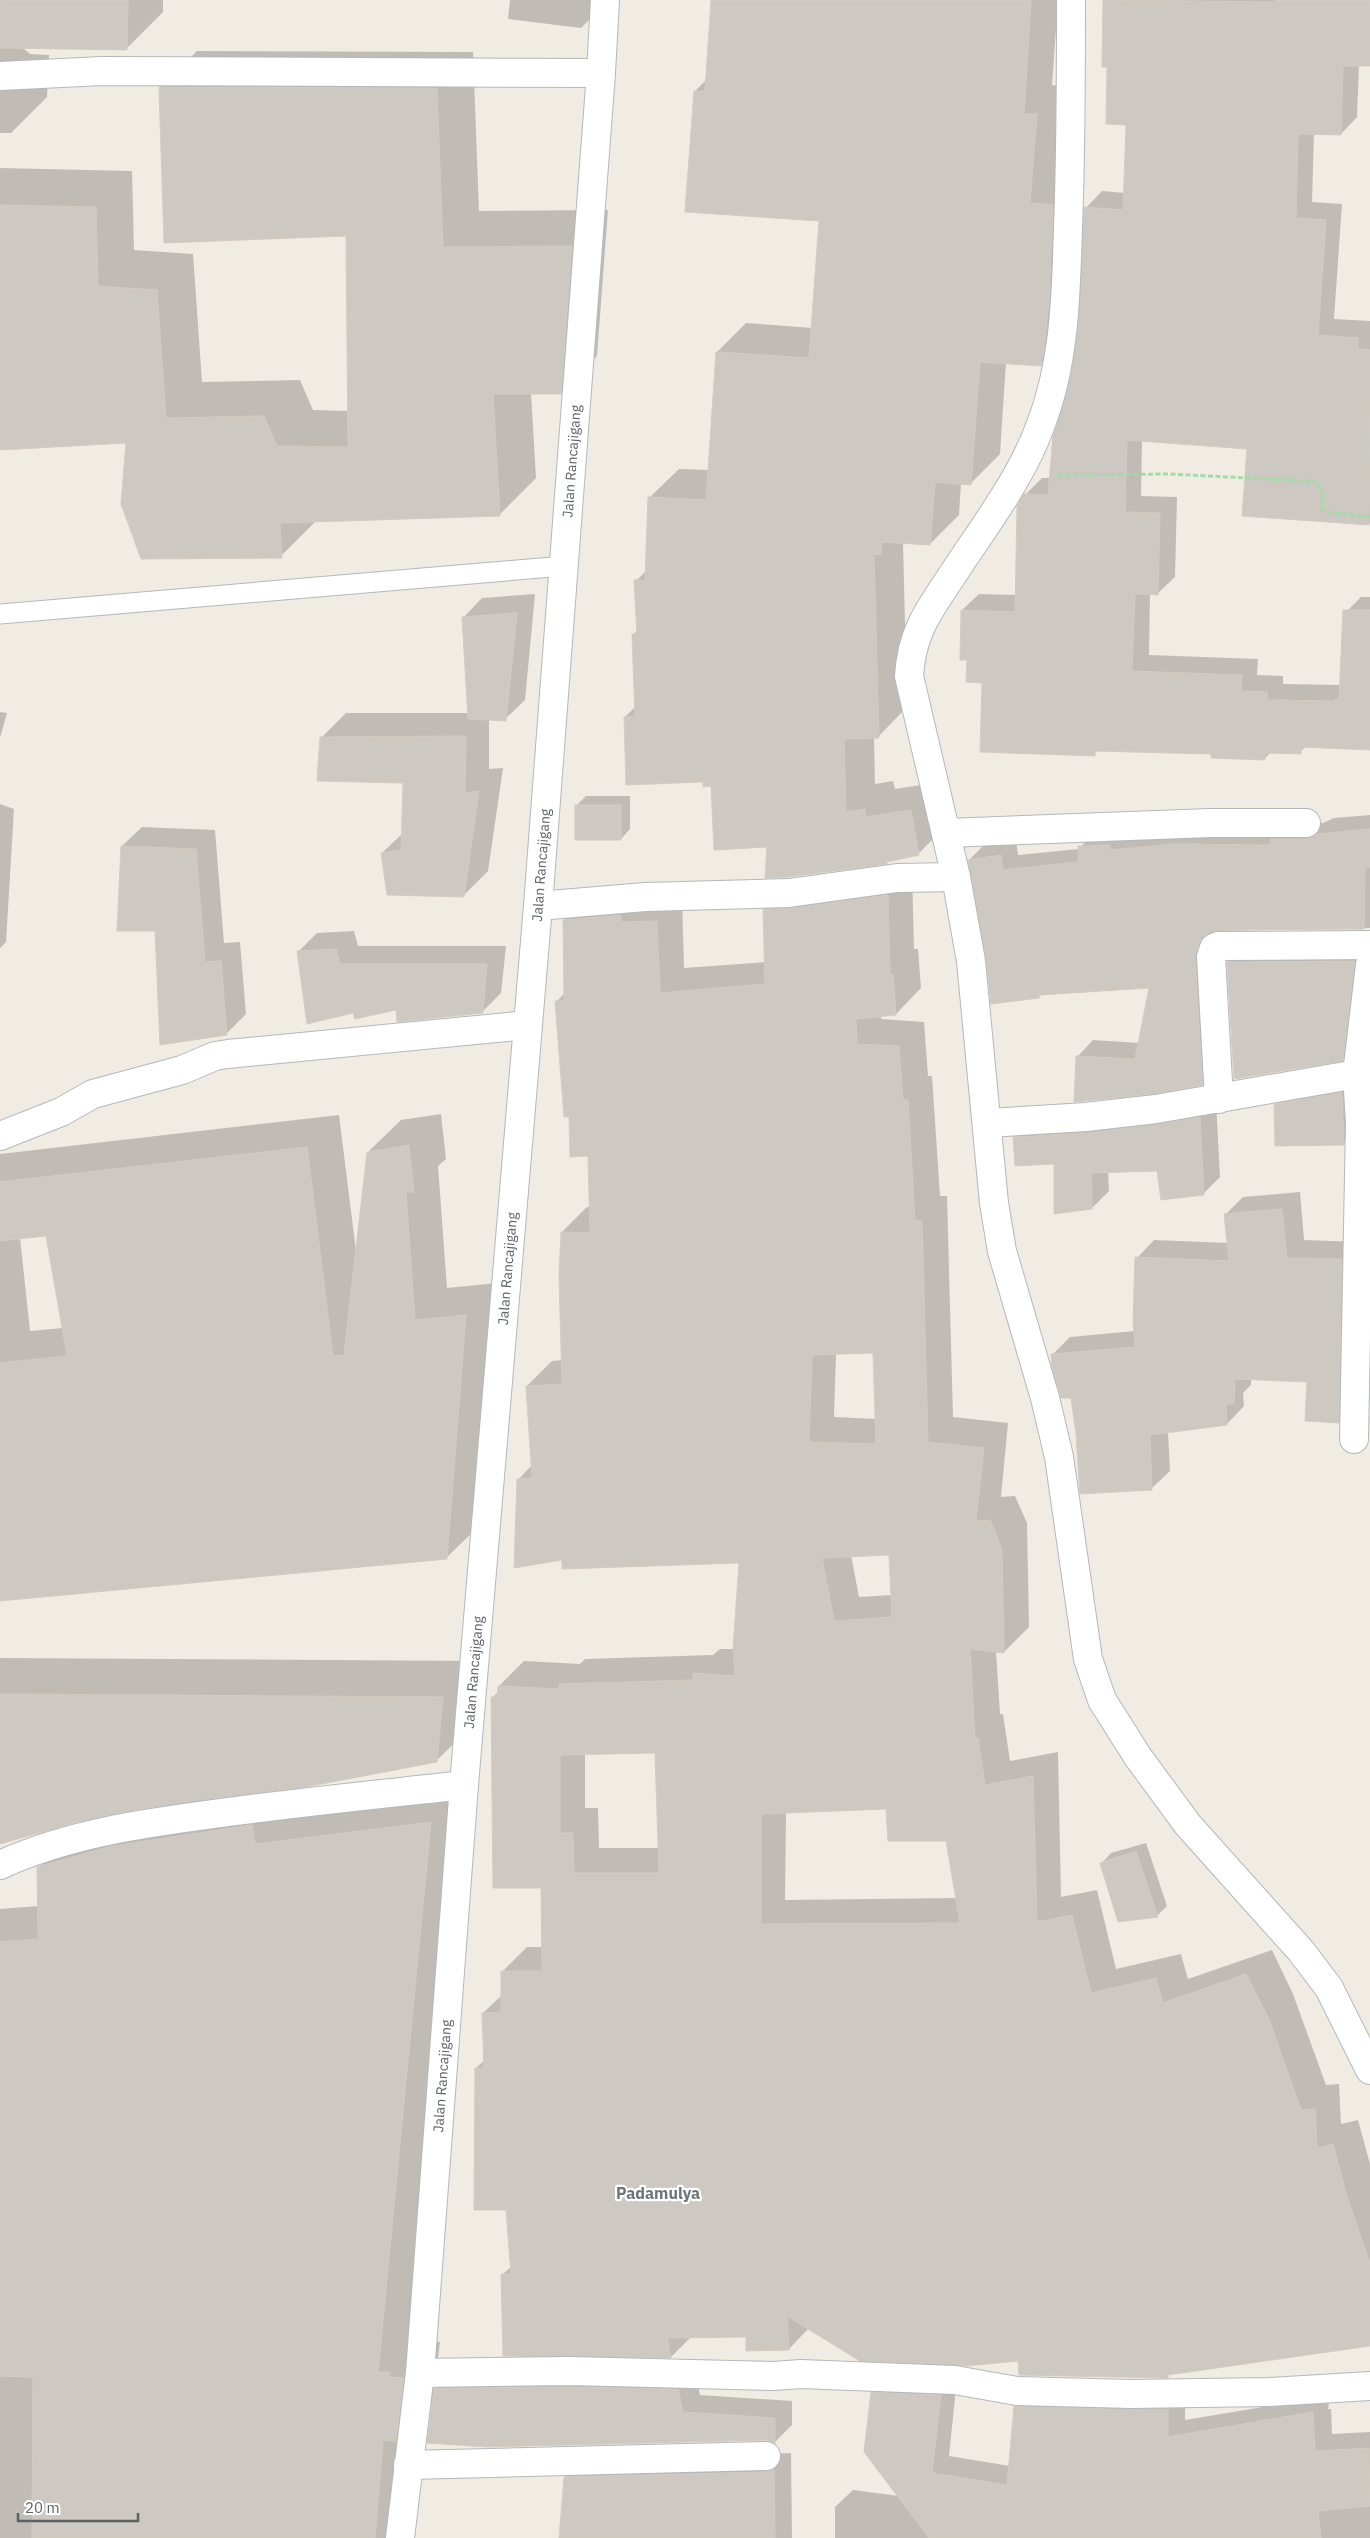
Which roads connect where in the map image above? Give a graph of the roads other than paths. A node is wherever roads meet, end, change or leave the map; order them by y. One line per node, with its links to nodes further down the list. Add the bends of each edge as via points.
1 (605, 0): 3 (street, Jalan Rancajigang)
2 (1071, 0): 8 (street, via 1071,140 1065,318 1056,375 1041,424 1016,476 924,617 910,652 909,676)
3 (601, 73): 4 (street, via 102,71); 5 (street, Jalan Rancajigang)
4 (0, 76)
5 (564, 566): 6 (lane); 10 (street, Jalan Rancajigang)
6 (0, 614)
7 (1306, 823): 8 (street, via 1210,823)
8 (946, 833): 9 (street)
9 (956, 877): 10 (street, via 908,877 789,893 645,897); 16 (street, via 971,961)
10 (538, 906): 13 (street, Jalan Rancajigang)
11 (1370, 945): 15 (street, via 1214,948 1211,957)
12 (1370, 975): 14 (street)
13 (528, 1025): 17 (street, via 215,1056 182,1070 93,1094 60,1112); 19 (street, Jalan Rancajigang)
14 (1357, 1074): 15 (street); 18 (street, via 1360,1123)
15 (1219, 1099): 16 (street, via 1086,1117)
16 (988, 1123): 21 (street, via 994,1203 1002,1251 1049,1414 1088,1659 1102,1700 1138,1757 1188,1825 1307,1958 1328,1988)
17 (0, 1136)
18 (1354, 1439)
19 (464, 1785): 20 (street, via 302,1802 142,1824 76,1838); 22 (street, Jalan Rancajigang)
20 (0, 1865)
21 (1370, 2070)
22 (420, 2373): 23 (street, via 801,2374 955,2380 1018,2391 1131,2394 1269,2392); 25 (street, Jalan Rancajigang)
23 (1370, 2386)
24 (766, 2456): 25 (street)
25 (408, 2465): 26 (street, Jalan Rancajigang)
26 (400, 2538)

